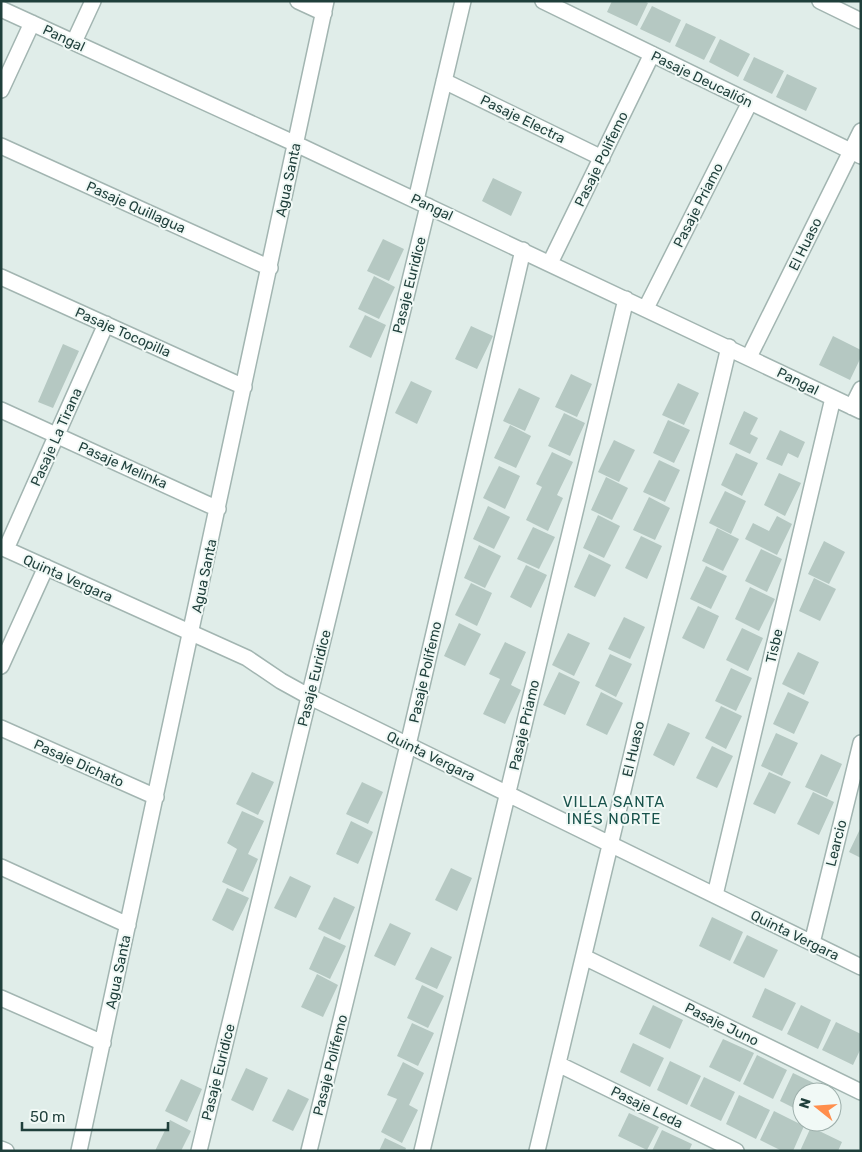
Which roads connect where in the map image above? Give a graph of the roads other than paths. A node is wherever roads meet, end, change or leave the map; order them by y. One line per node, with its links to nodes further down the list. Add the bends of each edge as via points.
1 (93, 1): 10 (street)
2 (298, 1): 6 (street)
3 (463, 1): 12 (street, Pasaje Euridice)
4 (543, 1): 11 (street, Pasaje Deucalión)
5 (820, 1): 8 (street)
6 (325, 7): 16 (street, Agua Santa)
7 (1, 9): 9 (street, Pangal)
8 (861, 21)
9 (32, 23): 10 (street, Pangal); 13 (street)
10 (74, 42): 16 (street, Pangal)
11 (652, 54): 14 (street, Pasaje Deucalión); 19 (street, Pasaje Polifemo)
12 (444, 81): 19 (street, Pasaje Electra); 20 (street, Pasaje Euridice)
13 (1, 90)
14 (750, 102): 18 (street, Pasaje Deucalión); 26 (street, Pasaje Priamo)
15 (861, 131): 18 (street, El Huaso)
16 (296, 144): 20 (street, Pangal); 23 (street, Agua Santa)
17 (1, 146): 23 (street, Pasaje Quillagua)
18 (856, 154): 29 (street, El Huaso)
19 (602, 158): 22 (street, Pasaje Polifemo)
20 (422, 203): 21 (street, Pangal); 41 (street, Pasaje Euridice)
21 (523, 250): 22 (street, Pangal); 44 (street, Pasaje Polifemo)
22 (550, 263): 25 (street, Pangal)
23 (270, 268): 30 (street, Agua Santa)
24 (1, 277): 27 (street, Pasaje Tocopilla)
25 (626, 299): 26 (street, Pangal); 45 (street, Pasaje Priamo)
26 (646, 308): 28 (street, Pangal)
27 (106, 324): 30 (street, Pasaje Tocopilla); 35 (street, Pasaje La Tirana)
28 (729, 347): 29 (street, Pangal); 47 (street, El Huaso)
29 (749, 357): 32 (street, Pangal)
30 (244, 387): 36 (street, Agua Santa)
31 (861, 389): 33 (street)
32 (833, 398): 33 (street, Pangal); 49 (street, Tisbe)
33 (856, 409)
34 (1, 410): 35 (street, Pasaje Melinka)
35 (56, 435): 36 (street, Pasaje Melinka); 37 (street, Pasaje La Tirana)
36 (218, 508): 39 (street, Agua Santa)
37 (3, 548): 38 (street, Quinta Vergara)
38 (46, 567): 39 (street, Quinta Vergara); 40 (street)
39 (191, 634): 41 (street, Quinta Vergara, via 247,658); 46 (street, Agua Santa)
40 (1, 666)
41 (310, 697): 44 (street, Quinta Vergara); 61 (street, Pasaje Euridice)
42 (1, 728): 46 (street, Pasaje Dichato)
43 (861, 743): 51 (street, Learcio)
44 (408, 745): 45 (street, Quinta Vergara); 62 (street, Pasaje Polifemo)
45 (508, 794): 47 (street, Quinta Vergara); 63 (street, Pasaje Priamo)
46 (156, 797): 50 (street, Agua Santa)
47 (610, 844): 49 (street, Quinta Vergara); 52 (street, El Huaso)
48 (1, 867): 50 (street)
49 (715, 895): 51 (street, Quinta Vergara)
50 (128, 925): 55 (street, Agua Santa)
51 (812, 943): 53 (street, Quinta Vergara)
52 (584, 956): 56 (street, El Huaso); 57 (street, Pasaje Juno)
53 (861, 967)
54 (1, 998): 55 (street)
55 (102, 1043): 60 (street, Agua Santa)
56 (558, 1064): 64 (street, El Huaso); 65 (street, Pasaje Leda)
57 (861, 1092)
58 (1, 1149): 59 (street)
59 (6, 1151)
60 (79, 1151)
61 (199, 1151)
62 (309, 1151)
63 (422, 1151)
64 (537, 1151)
65 (736, 1151)

